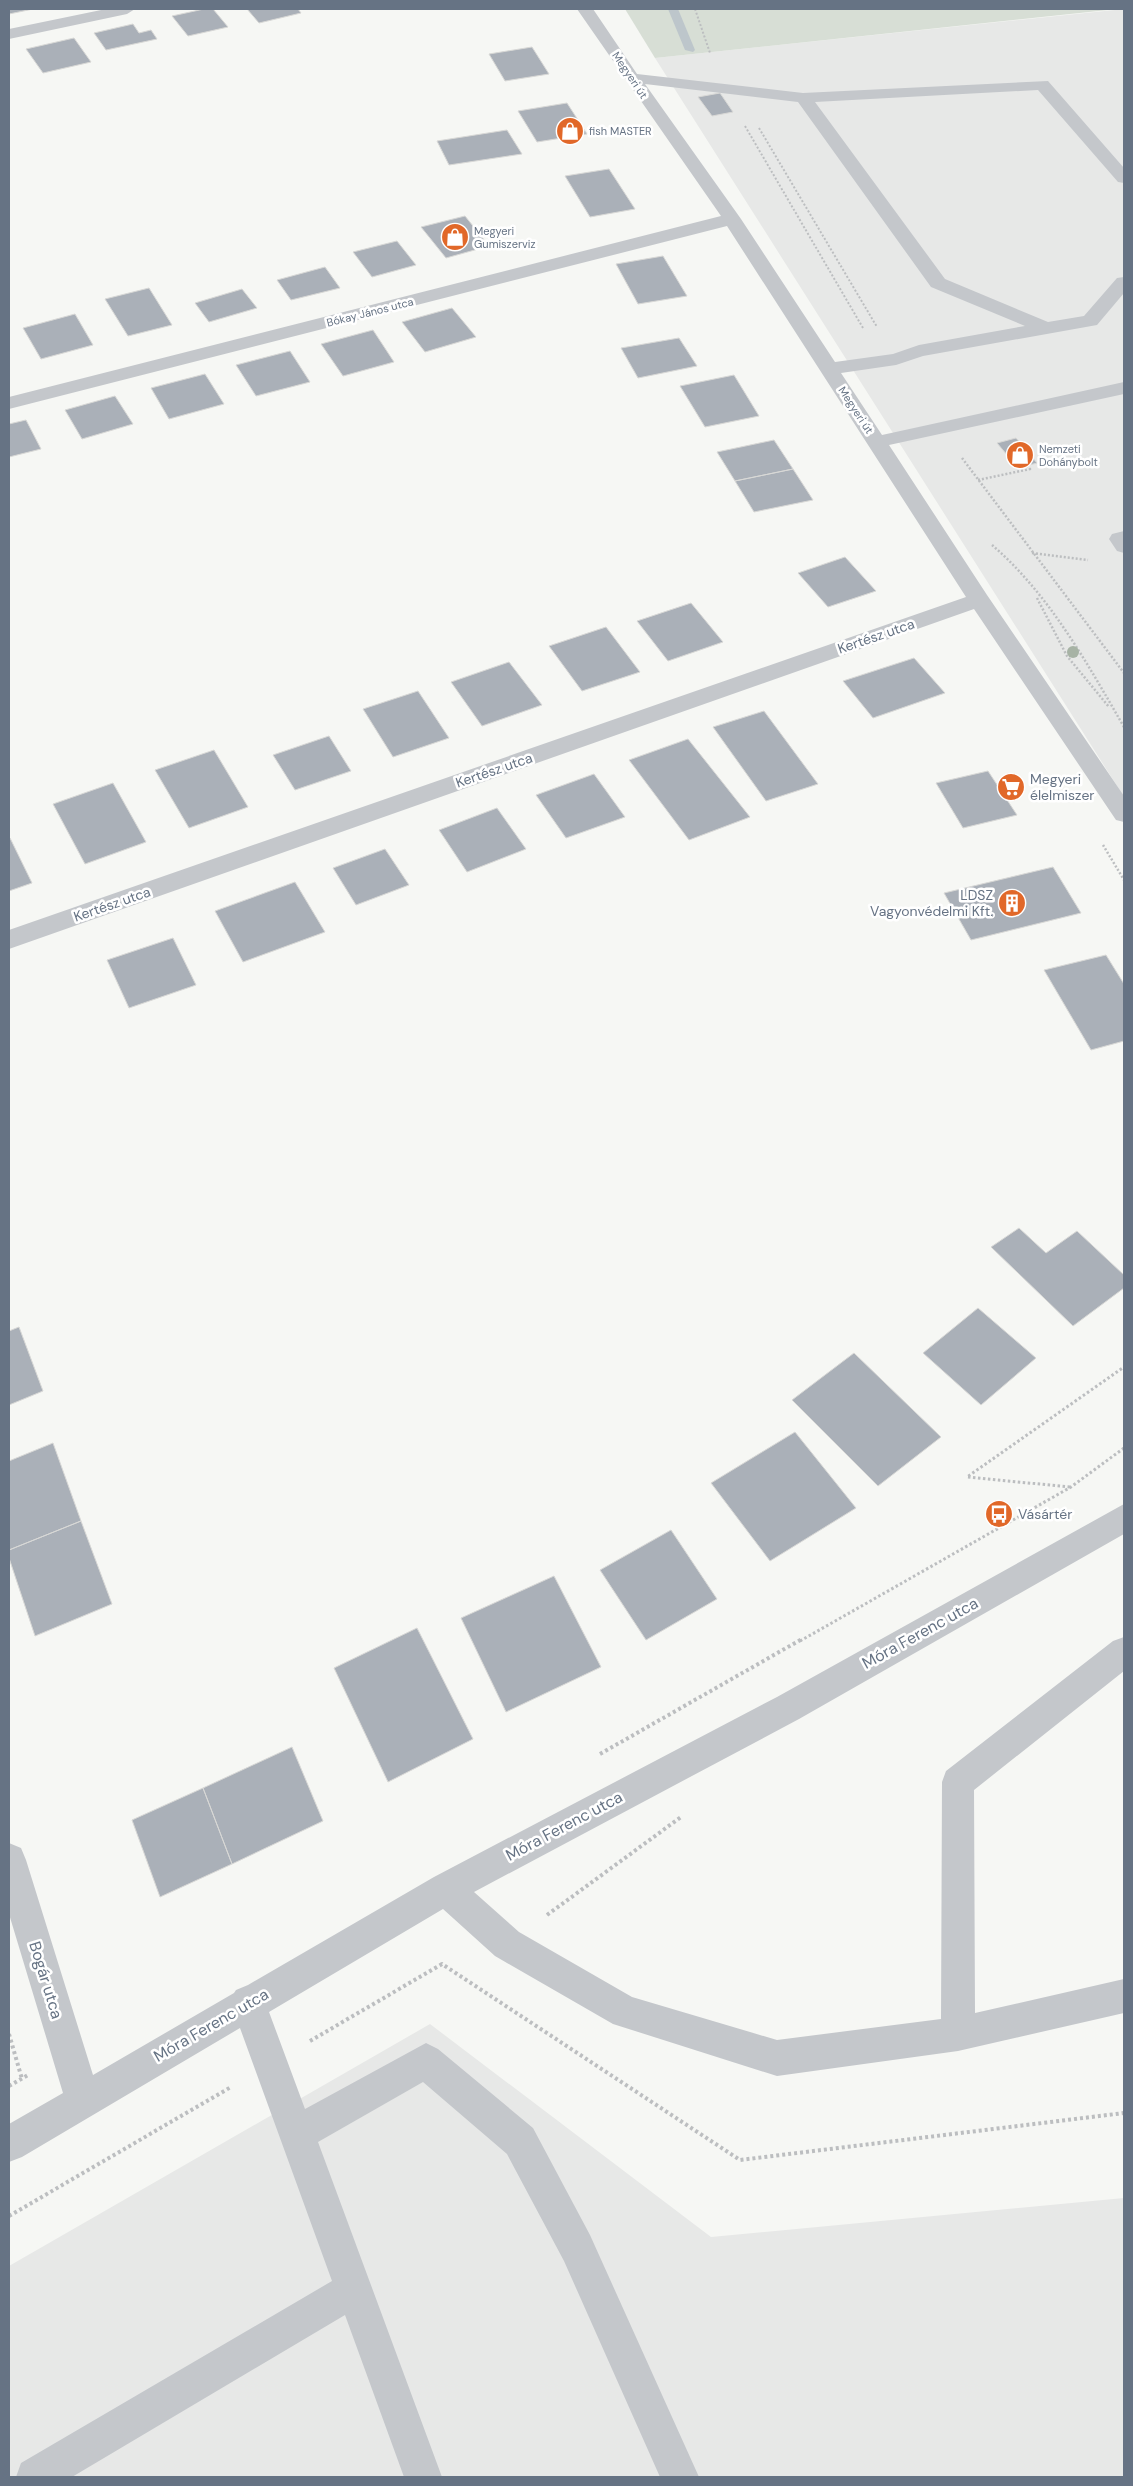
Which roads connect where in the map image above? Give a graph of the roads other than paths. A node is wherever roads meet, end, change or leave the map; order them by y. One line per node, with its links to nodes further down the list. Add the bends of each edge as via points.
1 (127, 9): 3 (street)
2 (585, 9): 4 (street, Megyeri út)
3 (9, 34)
4 (632, 78): 5 (street); 7 (street, Megyeri út)
5 (803, 98): 6 (street, via 1042,85); 11 (street, via 938,283)
6 (1124, 178)
7 (732, 220): 12 (street, Megyeri út); 14 (street, Bókay János utca)
8 (1124, 282): 10 (street)
9 (1116, 315): 10 (street)
10 (1090, 321): 11 (street)
11 (1046, 328): 12 (street)
12 (829, 369): 15 (street, Megyeri út)
13 (1124, 388): 15 (street)
14 (9, 403)
15 (877, 442): 18 (street, Megyeri út)
16 (1124, 538): 17 (street, via 1119,539)
17 (1124, 546)
18 (979, 600): 19 (street, Megyeri út); 20 (street, Kertész utca)
19 (1124, 814)
20 (9, 940)
21 (1124, 1518): 24 (street, Móra Ferenc utca, via 788,1708)
22 (1124, 1652): 27 (street, via 958,1782)
23 (9, 1860): 28 (street, Bogár utca)
24 (446, 1888): 26 (street, Móra Ferenc utca); 27 (street, via 507,1944 625,2012 777,2058)
25 (1124, 1996): 27 (street)
26 (248, 2002): 28 (street, Móra Ferenc utca); 29 (street)
27 (958, 2034)
28 (83, 2100): 30 (street, Móra Ferenc utca)
29 (297, 2134): 31 (street); 34 (street, via 426,2061 520,2141 577,2248)
30 (9, 2144)
31 (355, 2288): 32 (street); 33 (street)
32 (35, 2477)
33 (423, 2477)
34 (680, 2477)

